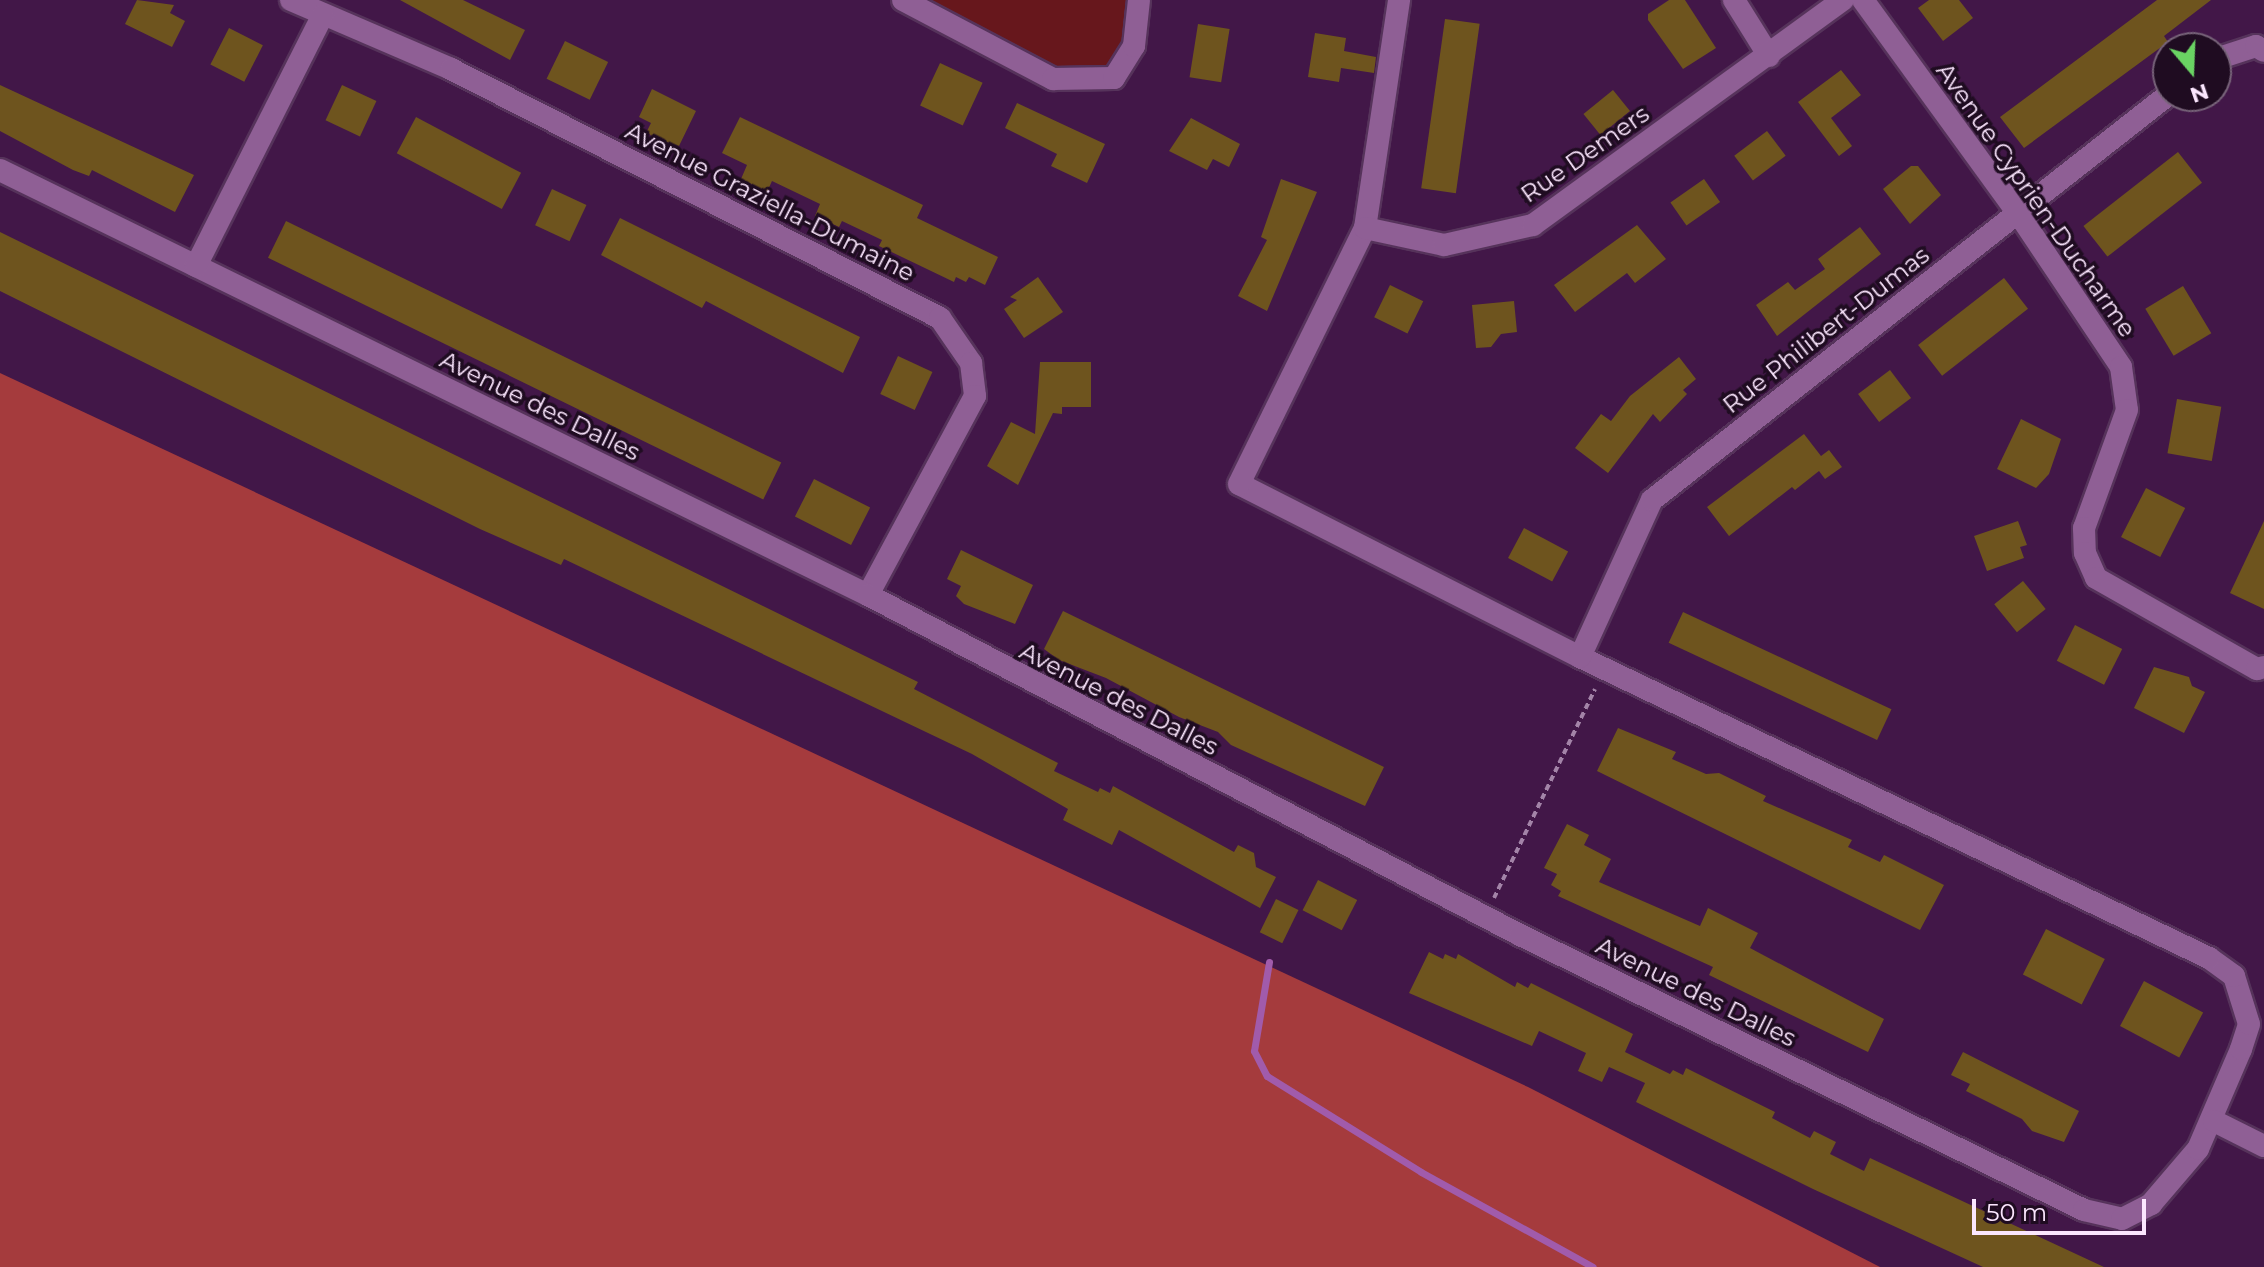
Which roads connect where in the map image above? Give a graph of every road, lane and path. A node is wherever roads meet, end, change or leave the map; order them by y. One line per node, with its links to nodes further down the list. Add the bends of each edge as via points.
1 (291, 0): 8 (street, Avenue Graziella-Dumaine)
2 (903, 0): 3 (street, via 1053,79 1114,78 1134,46)
3 (1139, 0)
4 (1399, 0): 15 (street)
5 (1734, 0): 11 (street)
6 (1843, 0): 11 (street, Rue Demers)
7 (1863, 0): 14 (street, Avenue Cyprien-Ducharme)
8 (323, 15): 16 (street); 17 (street, Avenue Graziella-Dumaine, via 451,69 940,318 971,363 975,396)
9 (2264, 51): 10 (street, via 2256,46)
10 (2232, 54)
11 (1769, 56): 15 (street, Rue Demers, via 1533,225 1444,245)
12 (2152, 108): 14 (street, Rue Philibert-Dumas)
13 (0, 170): 16 (street, Avenue des Dalles)
14 (2018, 213): 18 (street, Rue Philibert-Dumas, via 1652,500); 19 (street, Avenue Cyprien-Ducharme, via 2121,367 2127,410 2084,528 2085,553 2096,578 2257,669)
15 (1365, 228): 18 (street, Avenue des Dalles, via 1239,484)
16 (196, 266): 17 (street, Avenue des Dalles)
17 (868, 595): 21 (street, Avenue des Dalles)
18 (1580, 657): 20 (street, Avenue des Dalles)
19 (2264, 667)
20 (1605, 669): 21 (path); 22 (street, Avenue des Dalles, via 2209,958 2234,976 2249,1024)
21 (1485, 917): 22 (street, Avenue des Dalles, via 2084,1210 2122,1219 2151,1204 2177,1180)
22 (2214, 1121): 23 (street)
23 (2264, 1146)

